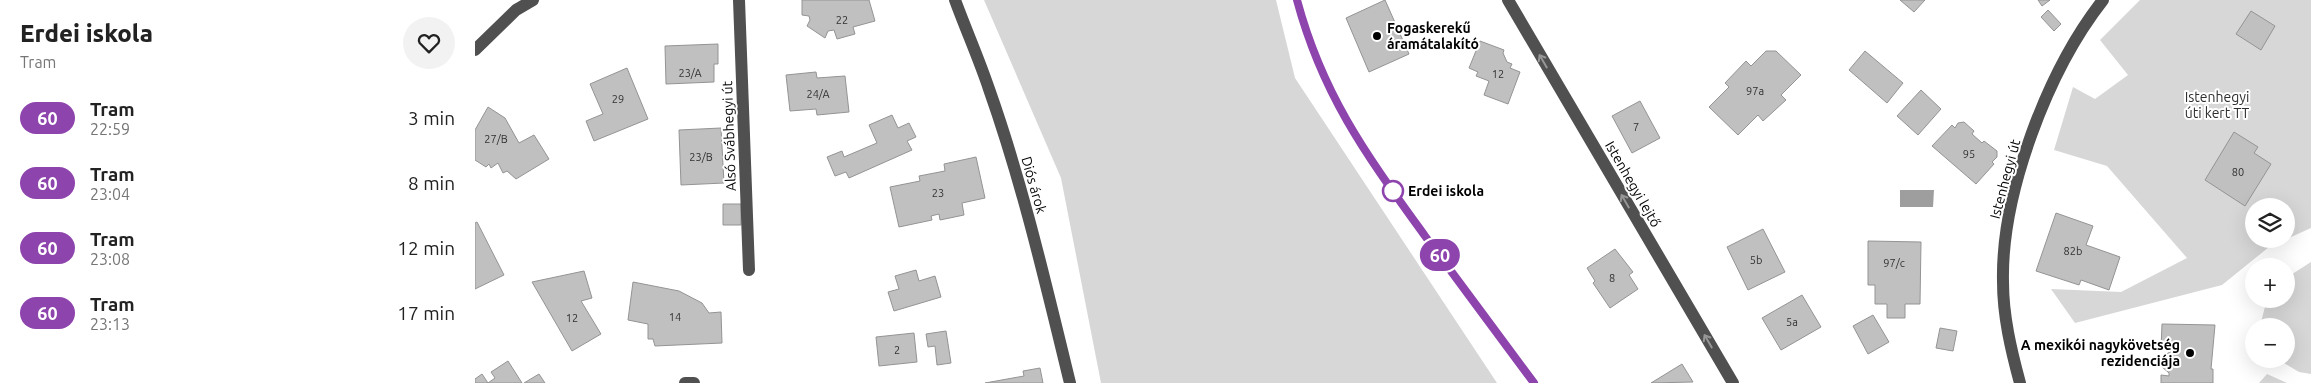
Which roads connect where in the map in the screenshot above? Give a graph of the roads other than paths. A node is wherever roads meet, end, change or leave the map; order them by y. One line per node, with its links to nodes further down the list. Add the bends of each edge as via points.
1 (533, 0): 6 (street, via 516,10)
2 (739, 0): 7 (street, Alsó Svábhegyi út)
3 (955, 0): 10 (street, Diós árok, via 990,89 1009,151)
4 (1508, 0): 11 (street, Istenhegyi lejtő, one-way to 4)
5 (2103, 0): 12 (street, Istenhegyi út, via 2084,24 2053,83 2016,187 2005,242 2003,283)
6 (475, 50)
7 (749, 270)
8 (685, 383): 9 (street)
9 (694, 383)
10 (1070, 383)
11 (1733, 383)
12 (2019, 383)

